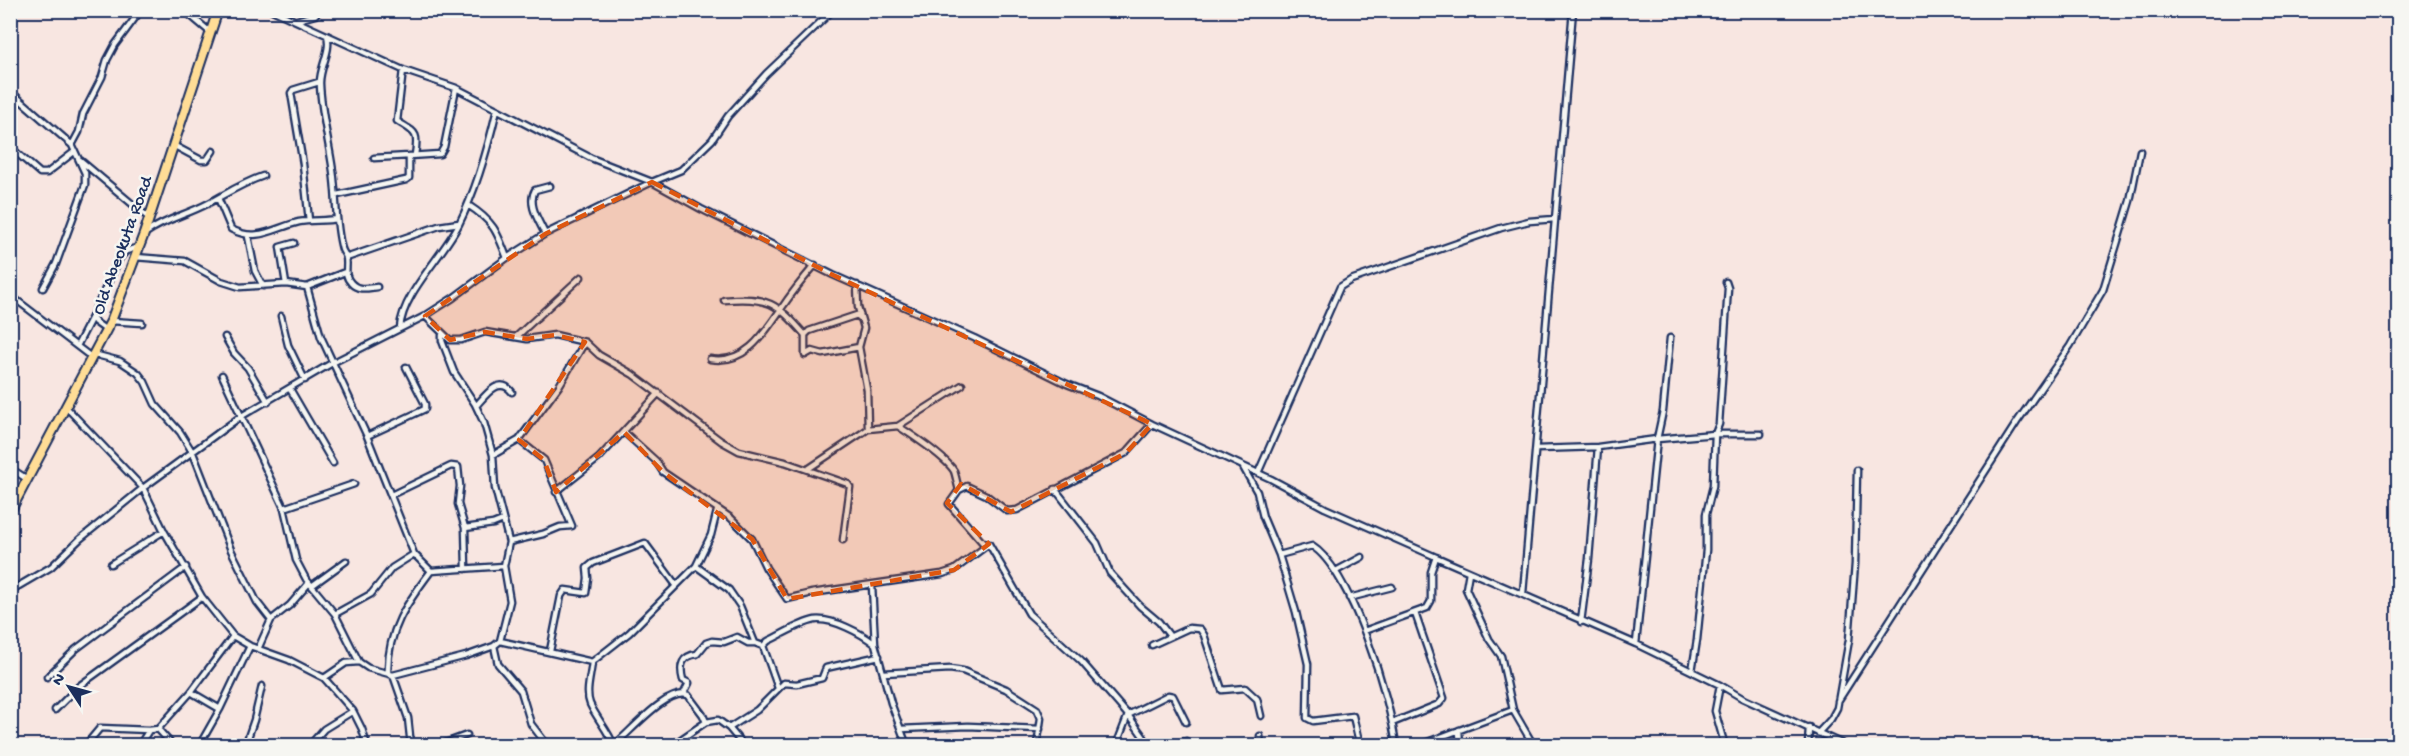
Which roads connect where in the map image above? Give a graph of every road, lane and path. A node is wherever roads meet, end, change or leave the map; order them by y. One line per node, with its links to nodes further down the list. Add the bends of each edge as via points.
1 (141, 10): 16 (street, via 114,45)
2 (184, 10): 9 (street)
3 (272, 10): 8 (street)
4 (320, 10): 8 (street)
5 (833, 10): 26 (street, via 766,74 698,155 681,170)
6 (1573, 10): 33 (street)
7 (217, 11): 9 (highway, Old Abeokuta Road)
8 (297, 20): 10 (street)
9 (210, 32): 17 (highway, Old Abeokuta Road)
10 (327, 35): 11 (street); 12 (street)
11 (403, 70): 13 (street); 22 (street, via 397,121 411,128 418,139)
12 (320, 82): 28 (street); 34 (street, via 291,93)
13 (456, 88): 15 (street); 22 (street, via 443,151)
14 (10, 91): 16 (street)
15 (497, 110): 26 (street, via 591,158); 30 (street)
16 (72, 145): 20 (street)
17 (173, 145): 19 (street, via 201,160 207,160); 31 (highway, Old Abeokuta Road)
18 (10, 147): 20 (street, via 40,173 47,173)
19 (213, 151)
20 (74, 152): 24 (street)
21 (2140, 152): 173 (street, via 2130,201 2103,290)
22 (412, 155): 23 (street); 28 (street, via 410,178)
23 (374, 158)
24 (79, 159): 31 (street); 53 (street, via 85,185)
25 (263, 176): 29 (street)
26 (652, 182): 37 (street); 44 (street)
27 (550, 186): 37 (street, via 535,190 532,195 532,205)
28 (337, 195): 32 (street)
29 (218, 198): 36 (street); 38 (street, via 231,229)
30 (468, 205): 35 (street); 43 (street, via 491,222)
31 (149, 218): 36 (highway, Old Abeokuta Road)
32 (337, 219): 34 (street); 42 (street)
33 (1555, 219): 97 (street); 105 (street, via 1501,228 1340,286)
34 (309, 221): 38 (street)
35 (459, 224): 42 (street, via 439,226); 63 (street, via 403,310)
36 (144, 234): 40 (highway, Old Abeokuta Road)
37 (545, 234): 43 (street)
38 (248, 236): 50 (street, via 255,271)
39 (294, 243): 48 (street, via 280,247)
40 (139, 248): 41 (highway, Old Abeokuta Road); 59 (street, via 126,251 119,259)
41 (135, 257): 50 (street, via 185,261 221,281 240,287); 61 (highway, Old Abeokuta Road)
42 (346, 258): 45 (street)
43 (507, 258): 58 (street)
44 (815, 265): 49 (street); 56 (street)
45 (345, 272): 51 (street); 52 (street, via 357,287)
46 (581, 277): 68 (street)
47 (1726, 282): 91 (street, via 1725,345)
48 (286, 284): 50 (street); 51 (street)
49 (856, 285): 60 (street); 87 (street)
50 (263, 286)
51 (307, 286): 75 (street)
52 (377, 287)
53 (44, 288)
54 (10, 295): 71 (street)
55 (724, 300): 56 (street, via 751,297)
56 (781, 309): 66 (street); 74 (street, via 765,333 742,353 721,361)
57 (281, 316): 78 (street, via 288,345)
58 (425, 316): 63 (street); 65 (street)
59 (92, 317): 64 (street); 71 (street)
60 (861, 319): 66 (street, via 857,315); 72 (street, via 864,328)
61 (111, 321): 62 (street); 64 (highway, Old Abeokuta Road)
62 (142, 323)
63 (400, 328): 75 (street)
64 (106, 330): 73 (highway, Old Abeokuta Road)
65 (442, 335): 68 (street, via 450,340 485,332); 84 (street, via 454,372)
66 (805, 335): 72 (street, via 805,355)
67 (225, 337): 83 (street)
68 (516, 337): 70 (street, via 555,335)
69 (1670, 338): 94 (street)
70 (585, 342): 82 (street); 95 (street, via 559,386)
71 (77, 346): 73 (street)
72 (860, 347): 89 (street)
73 (92, 355): 85 (highway, Old Abeokuta Road); 98 (street, via 120,361 138,373 154,404)
74 (710, 359)
75 (332, 363): 78 (street); 93 (street)
76 (406, 368): 93 (street, via 425,409)
77 (222, 375): 86 (street)
78 (305, 380): 80 (street)
79 (962, 385): 88 (street)
80 (290, 389): 83 (street); 100 (street)
81 (512, 392): 84 (street, via 501,385)
82 (659, 393): 90 (street); 103 (street, via 739,451)
83 (268, 402): 86 (street)
84 (476, 406): 99 (street)
85 (66, 407): 106 (highway, Old Abeokuta Road); 108 (street)
86 (240, 417): 98 (street); 113 (street)
87 (1152, 424): 101 (street); 109 (street, via 1125,453)
88 (898, 426): 89 (street); 110 (street, via 936,452 954,472)
89 (868, 429): 103 (street)
90 (624, 432): 111 (street); 114 (street, via 663,472)
91 (1715, 434): 92 (street); 94 (street); 163 (street, via 1713,486 1706,514 1706,550)
92 (1761, 434)
93 (367, 436): 112 (street)
94 (1657, 439): 96 (street); 153 (street)
95 (519, 440): 99 (street); 111 (street, via 544,460)
96 (1598, 447): 97 (street); 146 (street)
97 (1537, 449): 140 (street)
98 (193, 453): 108 (street); 145 (street, via 231,550 257,602)
99 (493, 455): 116 (street, via 495,488)
100 (333, 463)
101 (1243, 466): 105 (street); 123 (street, via 1257,492)
102 (10, 468): 106 (street)
103 (808, 469): 119 (street, via 850,487)
104 (1857, 470): 173 (street, via 1849,640)
105 (1258, 473): 125 (street, via 1325,508)
106 (27, 479): 115 (highway, Old Abeokuta Road)
107 (354, 484): 113 (street)
108 (144, 488): 118 (street); 139 (street, via 51,567)
109 (1055, 489): 110 (street, via 1011,512 975,488); 148 (street, via 1096,543 1110,573)
110 (959, 490): 121 (street, via 949,504 983,543)
111 (556, 492): 120 (street, via 572,526)
112 (391, 495): 117 (street, via 455,465 460,486 458,504); 122 (street)
113 (284, 508): 135 (street, via 296,560)
114 (717, 511): 129 (street); 137 (street, via 731,518 752,539 787,599)
115 (10, 512)
116 (503, 520): 117 (street); 120 (street)
117 (465, 528): 131 (street)
118 (164, 531): 127 (street); 130 (street)
119 (843, 540)
120 (509, 542): 128 (street)
121 (989, 544): 137 (street, via 954,570); 178 (street, via 1029,614 1081,662)
122 (414, 554): 132 (street); 144 (street, via 392,568 371,594)
123 (1279, 555): 133 (street, via 1312,546); 214 (street, via 1308,664 1307,718 1313,722 1353,716)
124 (1362, 557): 133 (street)
125 (1436, 557): 134 (street); 143 (street, via 1431,572 1431,601)
126 (346, 561): 135 (street)
127 (111, 564)
128 (504, 566): 131 (street); 150 (street, via 510,602)
129 (696, 566): 136 (street); 151 (street, via 729,590)
130 (186, 567): 141 (street); 166 (street, via 76,649)
131 (466, 569): 132 (street)
132 (431, 571): 165 (street, via 400,614 387,654)
133 (1336, 571): 142 (street)
134 (1469, 572): 140 (street); 176 (street, via 1466,589 1501,656)
135 (311, 584): 144 (street); 145 (street)
136 (676, 585): 159 (street, via 645,543 593,564 587,568 586,593 565,590 561,596); 162 (street, via 629,633)
137 (872, 586): 152 (street)
138 (1392, 587): 142 (street)
139 (10, 591)
140 (1523, 593): 146 (street)
141 (202, 597): 149 (street); 175 (street, via 79,686)
142 (1349, 598): 147 (street)
143 (1415, 613): 147 (street); 182 (street, via 1444,698 1439,704)
144 (335, 614): 161 (street)
145 (271, 620): 158 (street)
146 (1581, 622): 153 (street)
147 (1364, 631): 182 (street)
148 (1168, 635): 154 (street); 179 (street, via 1189,628 1200,629 1222,690 1245,688 1257,699)
149 (233, 636): 155 (street); 171 (street)
150 (500, 641): 156 (street); 159 (street)
151 (756, 643): 157 (street); 172 (street, via 737,637 712,641 698,654 689,655 681,666 683,680 689,683)
152 (875, 644): 157 (street, via 846,626 814,620); 160 (street)
153 (1636, 644): 163 (street)
154 (1152, 645)
155 (250, 646): 158 (street); 174 (street)
156 (494, 646): 165 (street); 204 (street, via 498,664 521,691 531,724)
157 (763, 646): 170 (street)
158 (258, 649): 167 (street)
159 (550, 651): 162 (street)
160 (879, 656): 164 (street); 170 (street, via 826,668 822,678 784,683)
161 (359, 662): 165 (street); 167 (street, via 346,663)
162 (592, 662): 194 (street, via 590,704)
163 (1692, 671): 168 (street)
164 (884, 673): 186 (street); 187 (street, via 963,671 1033,704 1041,718)
165 (390, 674): 202 (street, via 408,718)
166 (47, 677)
167 (324, 678): 177 (street)
168 (1720, 685): 183 (street); 219 (street, via 1715,711)
169 (262, 686): 199 (street)
170 (778, 688): 184 (street, via 757,710)
171 (191, 692): 174 (street); 185 (street)
172 (684, 693): 180 (street); 194 (street, via 654,708)
173 (1838, 701): 190 (street, via 1831,719)
174 (220, 709): 198 (street)
175 (55, 710)
176 (1513, 710): 189 (street); 218 (street)
177 (353, 711): 200 (street, via 324,729); 201 (street)
178 (1128, 716): 181 (street, via 1171,694); 209 (street); 210 (street)
179 (1261, 716)
180 (706, 722): 184 (street, via 718,720); 205 (street)
181 (1186, 722)
182 (1392, 723): 215 (street)
183 (1809, 727): 190 (street); 220 (street)
184 (729, 728): 206 (street)
185 (158, 729): 188 (street); 197 (street)
186 (901, 729): 187 (street); 207 (street)
187 (1040, 729): 208 (street)
188 (149, 730): 195 (street, via 100,728); 196 (street)
189 (1459, 730): 216 (street); 217 (street)
190 (1818, 733): 193 (street)
191 (467, 735): 203 (street)
192 (1260, 736): 213 (street)
193 (1843, 744)
194 (614, 745)
195 (85, 746)
196 (139, 746)
197 (173, 746)
198 (199, 746)
199 (245, 746)
200 (309, 746)
201 (365, 746)
202 (411, 746)
203 (437, 746)
204 (548, 746)
205 (670, 746)
206 (744, 746)
207 (907, 746)
208 (1037, 746)
209 (1116, 746)
210 (1150, 746)
211 (1166, 746): 212 (street, via 1182,740)
212 (1190, 746)
213 (1261, 746)
214 (1360, 746)
215 (1396, 746)
216 (1417, 746)
217 (1461, 746)
218 (1534, 746)
219 (1725, 746)
220 (1808, 746)

